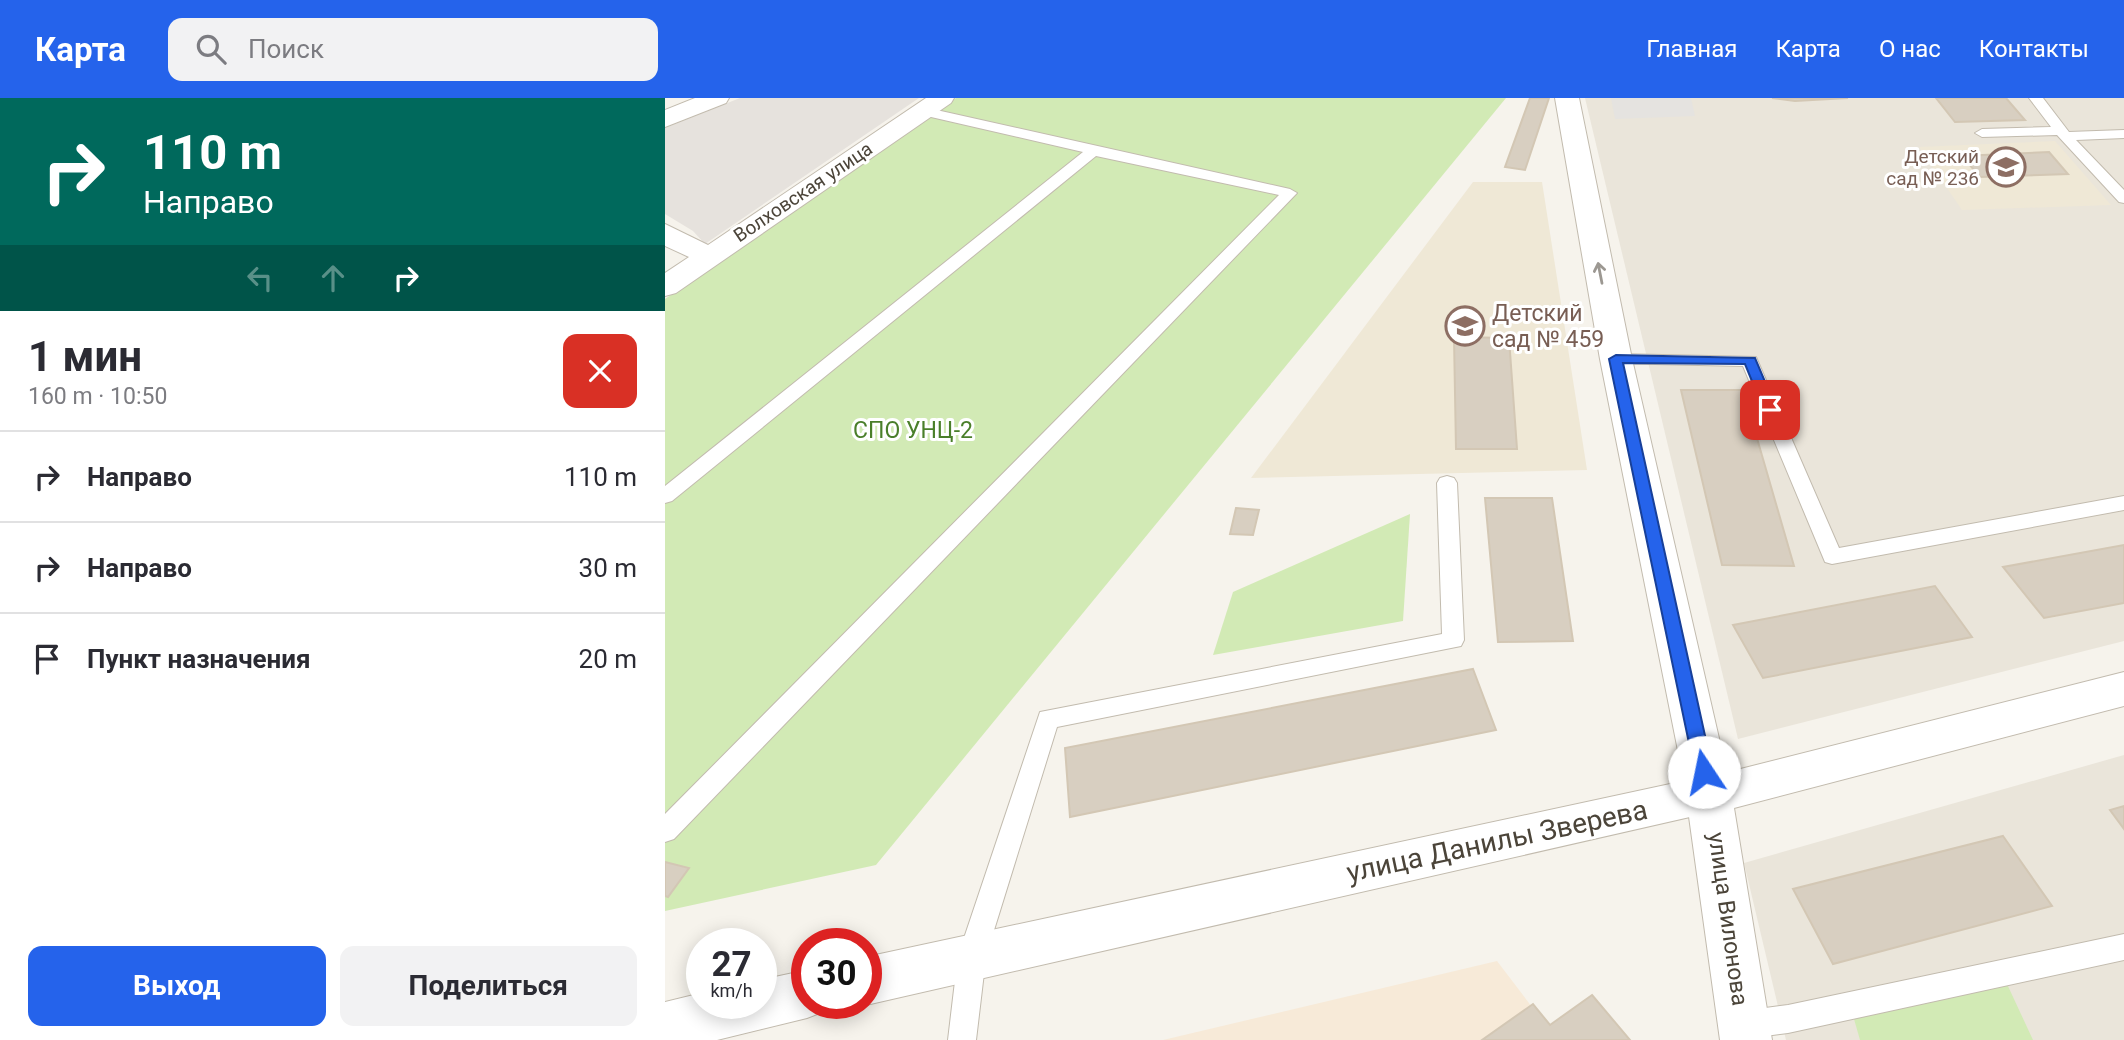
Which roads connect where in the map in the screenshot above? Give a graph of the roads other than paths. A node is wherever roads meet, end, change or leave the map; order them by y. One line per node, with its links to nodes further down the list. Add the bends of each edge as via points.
1 (717, 98): 5 (street)
2 (1567, 98): 14 (street, улица Вилонова, one-way to 2)
3 (2036, 98): 7 (lane)
4 (932, 104): 9 (lane); 12 (street, Волховская улица)
5 (665, 119)
6 (1982, 133): 7 (lane)
7 (2063, 133): 8 (lane); 10 (lane)
8 (2124, 134)
9 (1093, 151): 16 (lane); 20 (lane, via 1290,193)
10 (2124, 199)
11 (665, 233): 12 (street, via 686,247)
12 (711, 255): 13 (street, Волховская улица)
13 (665, 286)
14 (1616, 359): 17 (lane, via 1750,360 1832,557); 19 (street, улица Вилонова)
15 (1447, 483): 22 (lane, via 1453,640 1048,719)
16 (665, 496)
17 (2124, 503)
18 (2124, 689): 19 (street, улица Данилы Зверева)
19 (1709, 795): 22 (street, улица Данилы Зверева); 26 (street, улица Вилонова)
20 (665, 831)
21 (2124, 947): 26 (lane)
22 (972, 956): 23 (street, улица Данилы Зверева); 27 (lane)
23 (882, 977)
24 (791, 998): 25 (street)
25 (665, 1027)
26 (1745, 1032)
27 (962, 1040)

